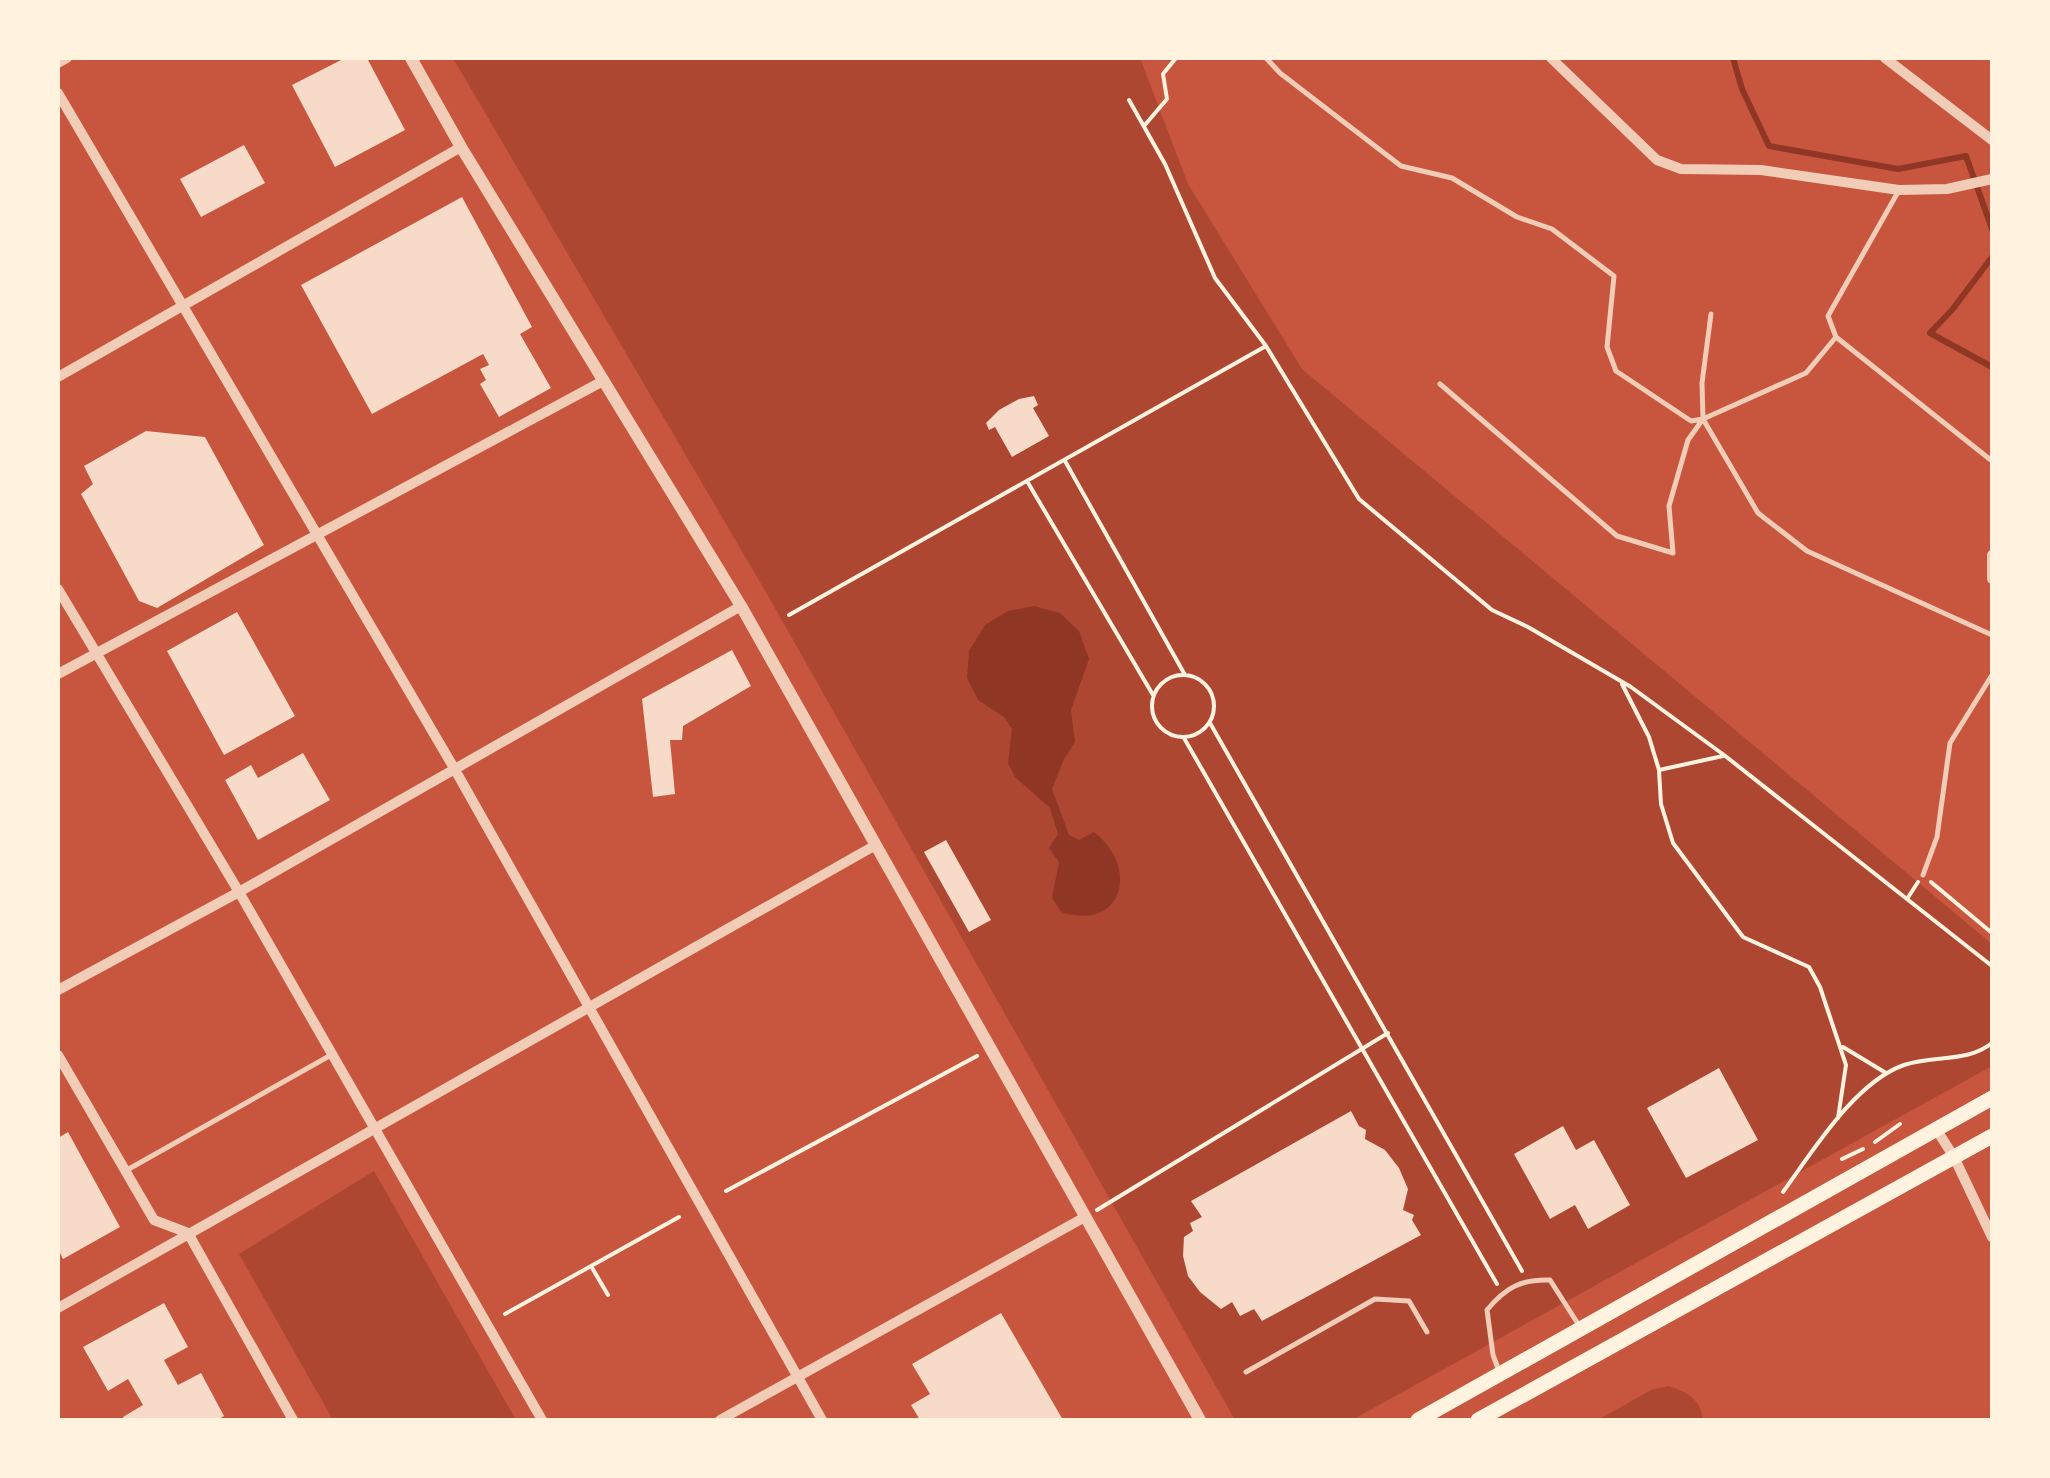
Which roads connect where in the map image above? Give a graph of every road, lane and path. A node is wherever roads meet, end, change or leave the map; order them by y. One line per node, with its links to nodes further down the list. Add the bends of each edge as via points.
1 (67, 58): 7 (street)
2 (411, 58): 12 (street)
3 (1176, 58): 10 (path, via 1163,74 1166,99)
4 (1266, 58): 22 (lane, via 1401,166 1452,178 1517,217 1552,229 1614,276 1608,347 1616,371 1691,421)
5 (1551, 58): 14 (street, via 1657,160 1681,169 1762,170)
6 (1885, 58): 11 (street)
7 (58, 63)
8 (58, 94): 15 (street)
9 (1129, 100): 10 (path)
10 (1144, 126): 18 (path, via 1215,278)
11 (1992, 140)
12 (461, 148): 15 (street); 20 (street)
13 (1988, 180): 14 (street, via 1947,190)
14 (1899, 190): 17 (lane, via 1828,316)
15 (182, 307): 19 (street); 26 (street)
16 (1711, 314): 22 (lane)
17 (1836, 337): 22 (lane, via 1806,374); 24 (lane)
18 (1266, 346): 23 (path); 37 (path, via 1359,499 1492,610)
19 (58, 377)
20 (602, 381): 26 (street); 30 (street)
21 (1440, 384): 22 (lane, via 1618,536 1673,552 1669,506 1688,440)
22 (1703, 420): 32 (lane, via 1758,513 1806,551)
23 (1064, 460): 25 (path); 35 (path)
24 (1992, 462)
25 (1026, 481): 31 (path); 38 (path)
26 (317, 536): 33 (street); 42 (street)
27 (1992, 555): 28 (street)
28 (1992, 579)
29 (58, 588): 33 (street)
30 (741, 606): 42 (street); 44 (street)
31 (790, 615)
32 (1992, 635)
33 (94, 654): 34 (street); 46 (street)
34 (58, 674)
35 (1186, 674): 38 (path, via 1165,680); 39 (path, via 1211,692)
36 (1992, 675): 45 (lane, via 1950,743 1937,837)
37 (1620, 680): 41 (path); 43 (path)
38 (1153, 696): 40 (path, via 1157,725)
39 (1210, 723): 40 (path); 52 (path)
40 (1184, 738): 56 (path)
41 (1724, 755): 43 (path); 47 (path)
42 (454, 768): 46 (street); 51 (street)
43 (1659, 770): 54 (path, via 1673,844 1743,938 1809,967)
44 (874, 846): 51 (street); 55 (street)
45 (1922, 875): 47 (path); 48 (path)
46 (239, 892): 50 (street); 57 (street)
47 (1906, 900): 49 (path)
48 (1992, 933)
49 (1992, 966)
50 (58, 990)
51 (587, 1008): 63 (street); 85 (street)
52 (1388, 1033): 56 (path); 76 (path)
53 (1992, 1042): 59 (path, via 1971,1056)
54 (1840, 1045): 59 (path); 61 (path, via 1846,1065)
55 (990, 1049): 69 (path); 72 (street)
56 (1360, 1050): 72 (path); 77 (path)
57 (331, 1054): 63 (street); 68 (lane)
58 (58, 1055): 68 (street)
59 (1886, 1073): 61 (path)
60 (1992, 1098): 64 (main road)
61 (1838, 1118): 70 (path)
62 (1900, 1124): 67 (path)
63 (374, 1127): 73 (street); 87 (street)
64 (1936, 1129): 66 (street); 81 (main road)
65 (1992, 1136): 66 (main road)
66 (1954, 1158): 74 (street); 92 (main road)
67 (1842, 1159)
68 (124, 1172): 73 (street, via 154,1220)
69 (726, 1191)
70 (1783, 1192)
71 (678, 1217): 75 (path)
72 (1084, 1217): 85 (street); 90 (street)
73 (188, 1233): 79 (street); 86 (street)
74 (1992, 1238)
75 (591, 1266): 78 (path); 80 (path)
76 (1527, 1279): 77 (lane); 81 (lane, via 1550,1280)
77 (1502, 1292): 84 (lane, via 1487,1310)
78 (608, 1295)
79 (58, 1308)
80 (505, 1314)
81 (1582, 1330): 84 (main road)
82 (1427, 1332): 83 (lane, via 1409,1301 1374,1299)
83 (1246, 1372)
84 (1500, 1374): 91 (main road)
85 (797, 1378): 88 (street); 89 (street)
86 (293, 1420)
87 (542, 1420)
88 (720, 1420)
89 (822, 1420)
90 (1200, 1420)
91 (1418, 1420)
92 (1478, 1420)

